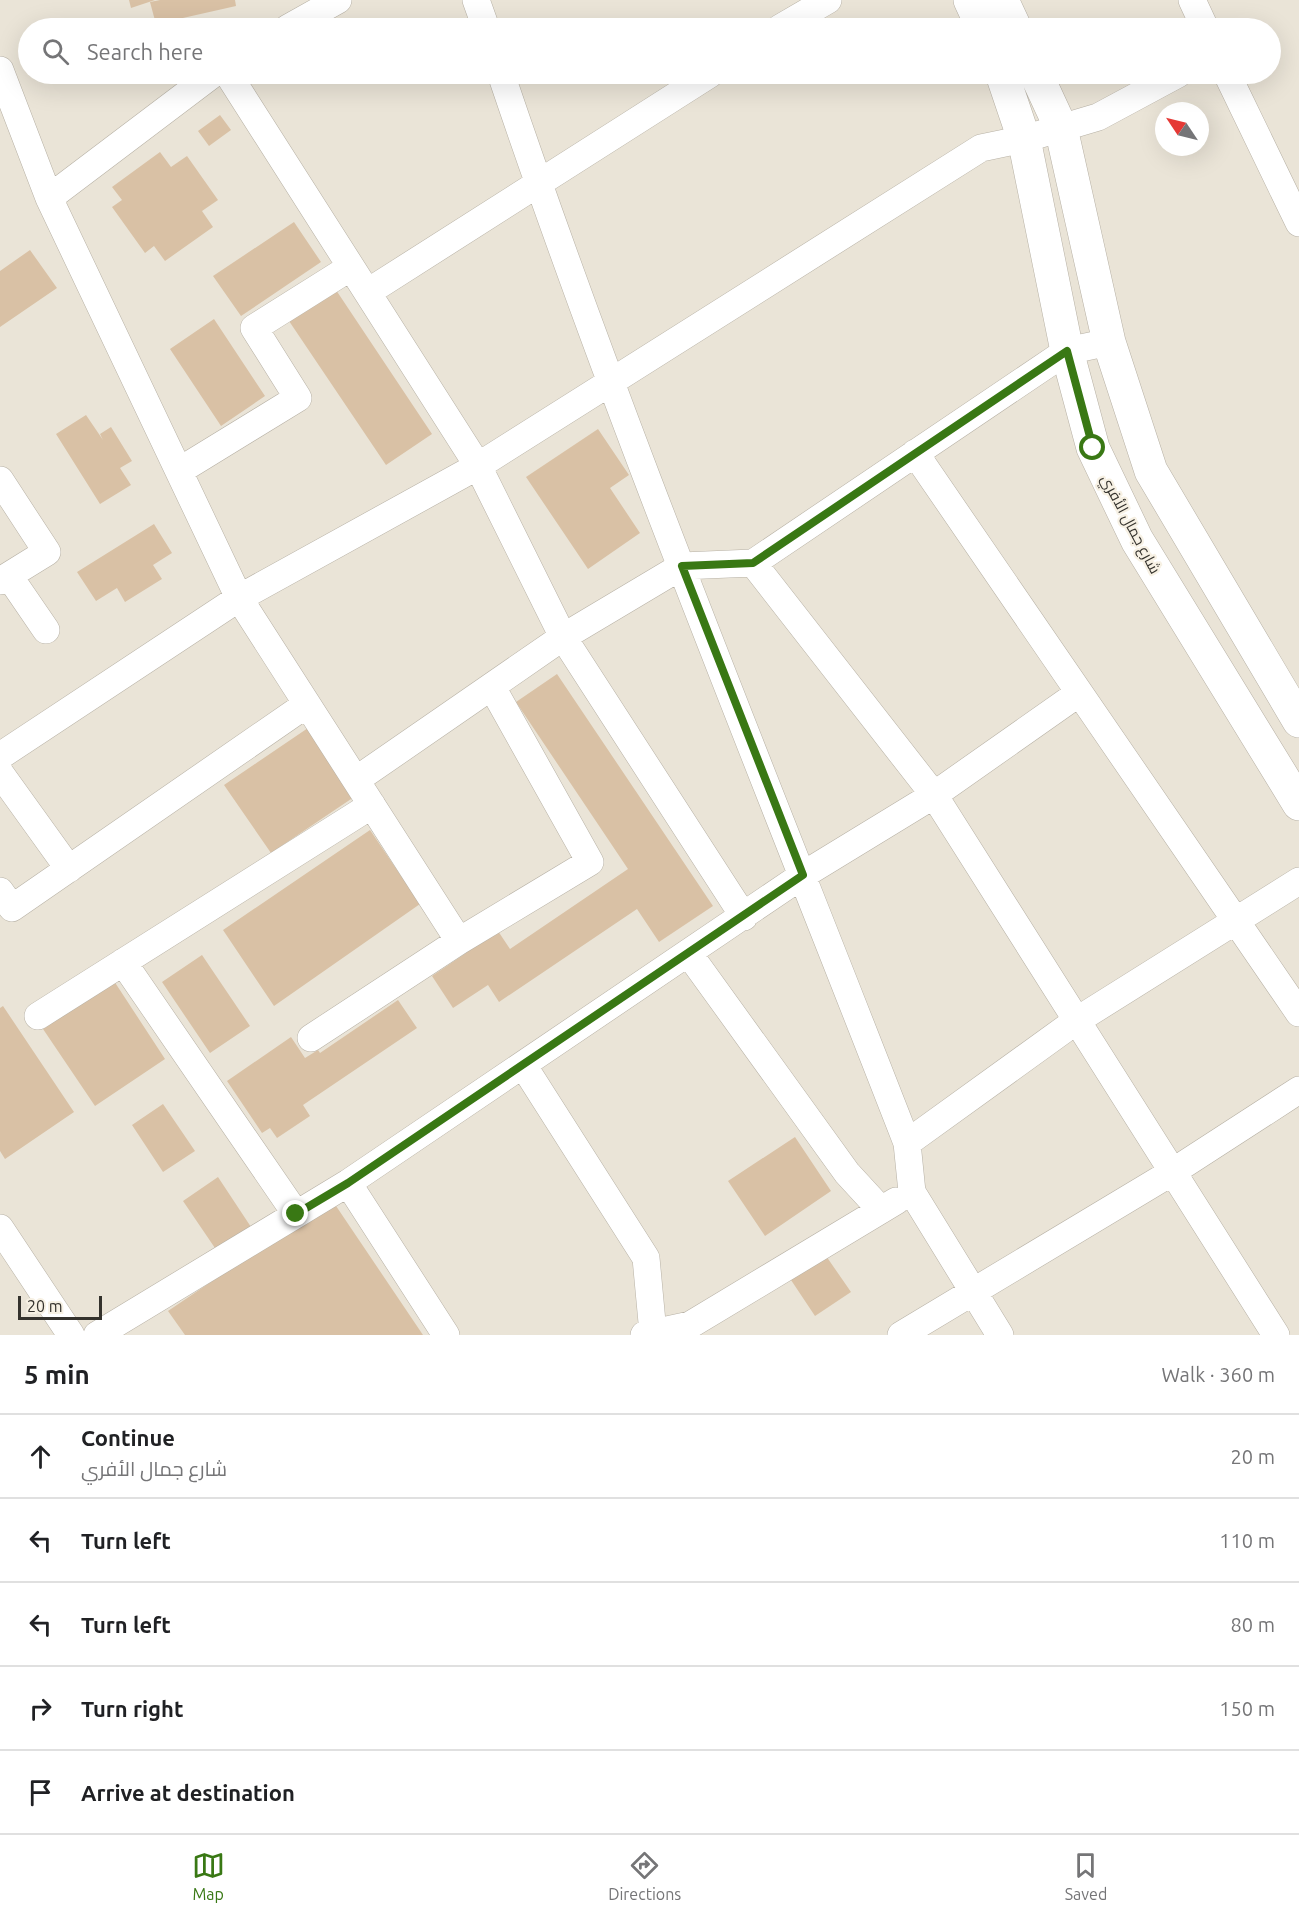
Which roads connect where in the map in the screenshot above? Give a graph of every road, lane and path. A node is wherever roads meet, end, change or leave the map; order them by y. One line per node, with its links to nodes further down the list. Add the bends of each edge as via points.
1 (338, 0): 7 (street)
2 (476, 0): 8 (street)
3 (828, 0): 9 (street)
4 (970, 0): 10 (street)
5 (1002, 0): 11 (street)
6 (1192, 0): 12 (street)
7 (306, 18)
8 (482, 18)
9 (797, 18)
10 (978, 18)
11 (1010, 18)
12 (1200, 18)
13 (0, 70): 25 (street)
14 (200, 84): 25 (street)
15 (234, 84): 27 (street)
16 (504, 84): 24 (street)
17 (694, 84): 24 (street)
18 (1005, 84): 23 (street, شارع جمال الأفري)
19 (1041, 84): 22 (street)
20 (1159, 84): 22 (street, via 1098,117)
21 (1232, 84): 26 (street)
22 (1061, 128): 23 (street); 29 (street)
23 (1024, 139): 30 (street, شارع جمال الأفري); 31 (street, via 981,148)
24 (537, 182): 28 (street); 31 (street)
25 (49, 198): 34 (street)
26 (1299, 223)
27 (351, 267): 28 (street); 34 (street, via 254,328 298,398)
28 (368, 292): 33 (street)
29 (1109, 342): 30 (street); 45 (street, via 1151,471)
30 (1067, 351): 32 (street); 50 (street, شارع جمال الأفري, via 1093,448 1137,540)
31 (613, 382): 33 (street); 37 (street)
32 (915, 453): 36 (street); 43 (street)
33 (478, 466): 39 (street); 41 (street)
34 (179, 471): 39 (street)
35 (0, 480): 38 (street, via 47,552)
36 (753, 563): 37 (street); 49 (street)
37 (682, 566): 41 (street); 53 (street)
38 (4, 578): 40 (street)
39 (239, 598): 44 (street); 46 (street)
40 (46, 630)
41 (563, 637): 42 (street); 56 (street)
42 (492, 687): 48 (street); 58 (street, via 590,862)
43 (1079, 693): 49 (street); 57 (street)
44 (307, 704): 48 (street); 52 (street)
45 (1299, 721)
46 (0, 756)
47 (0, 773): 52 (street)
48 (356, 780): 51 (street)
49 (934, 795): 53 (street); 63 (street)
50 (1299, 804)
51 (372, 805): 58 (street); 60 (street)
52 (69, 869): 55 (street, via 12,908)
53 (803, 875): 56 (street); 67 (street)
54 (1299, 881): 57 (street)
55 (0, 891)
56 (744, 917): 59 (street)
57 (1237, 923): 61 (street); 63 (street)
58 (459, 941): 64 (street)
59 (689, 954): 65 (street); 71 (street, via 847,1173)
60 (123, 962): 62 (street); 72 (street)
61 (1299, 1013)
62 (38, 1016)
63 (1076, 1021): 67 (street); 68 (street)
64 (311, 1038)
65 (523, 1065): 69 (street); 75 (street, via 646,1258)
66 (1299, 1090): 68 (street)
67 (907, 1143): 70 (street)
68 (1174, 1171): 74 (street); 81 (street)
69 (348, 1183): 72 (street); 78 (street)
70 (912, 1192): 71 (street); 74 (street)
71 (881, 1210): 75 (street, via 690,1325)
72 (296, 1214): 77 (street)
73 (0, 1228): 76 (street)
74 (975, 1290): 79 (street); 80 (street)
75 (648, 1334)
76 (71, 1335)
77 (97, 1335)
78 (446, 1335)
79 (901, 1335)
80 (1000, 1335)
81 (1276, 1335)

